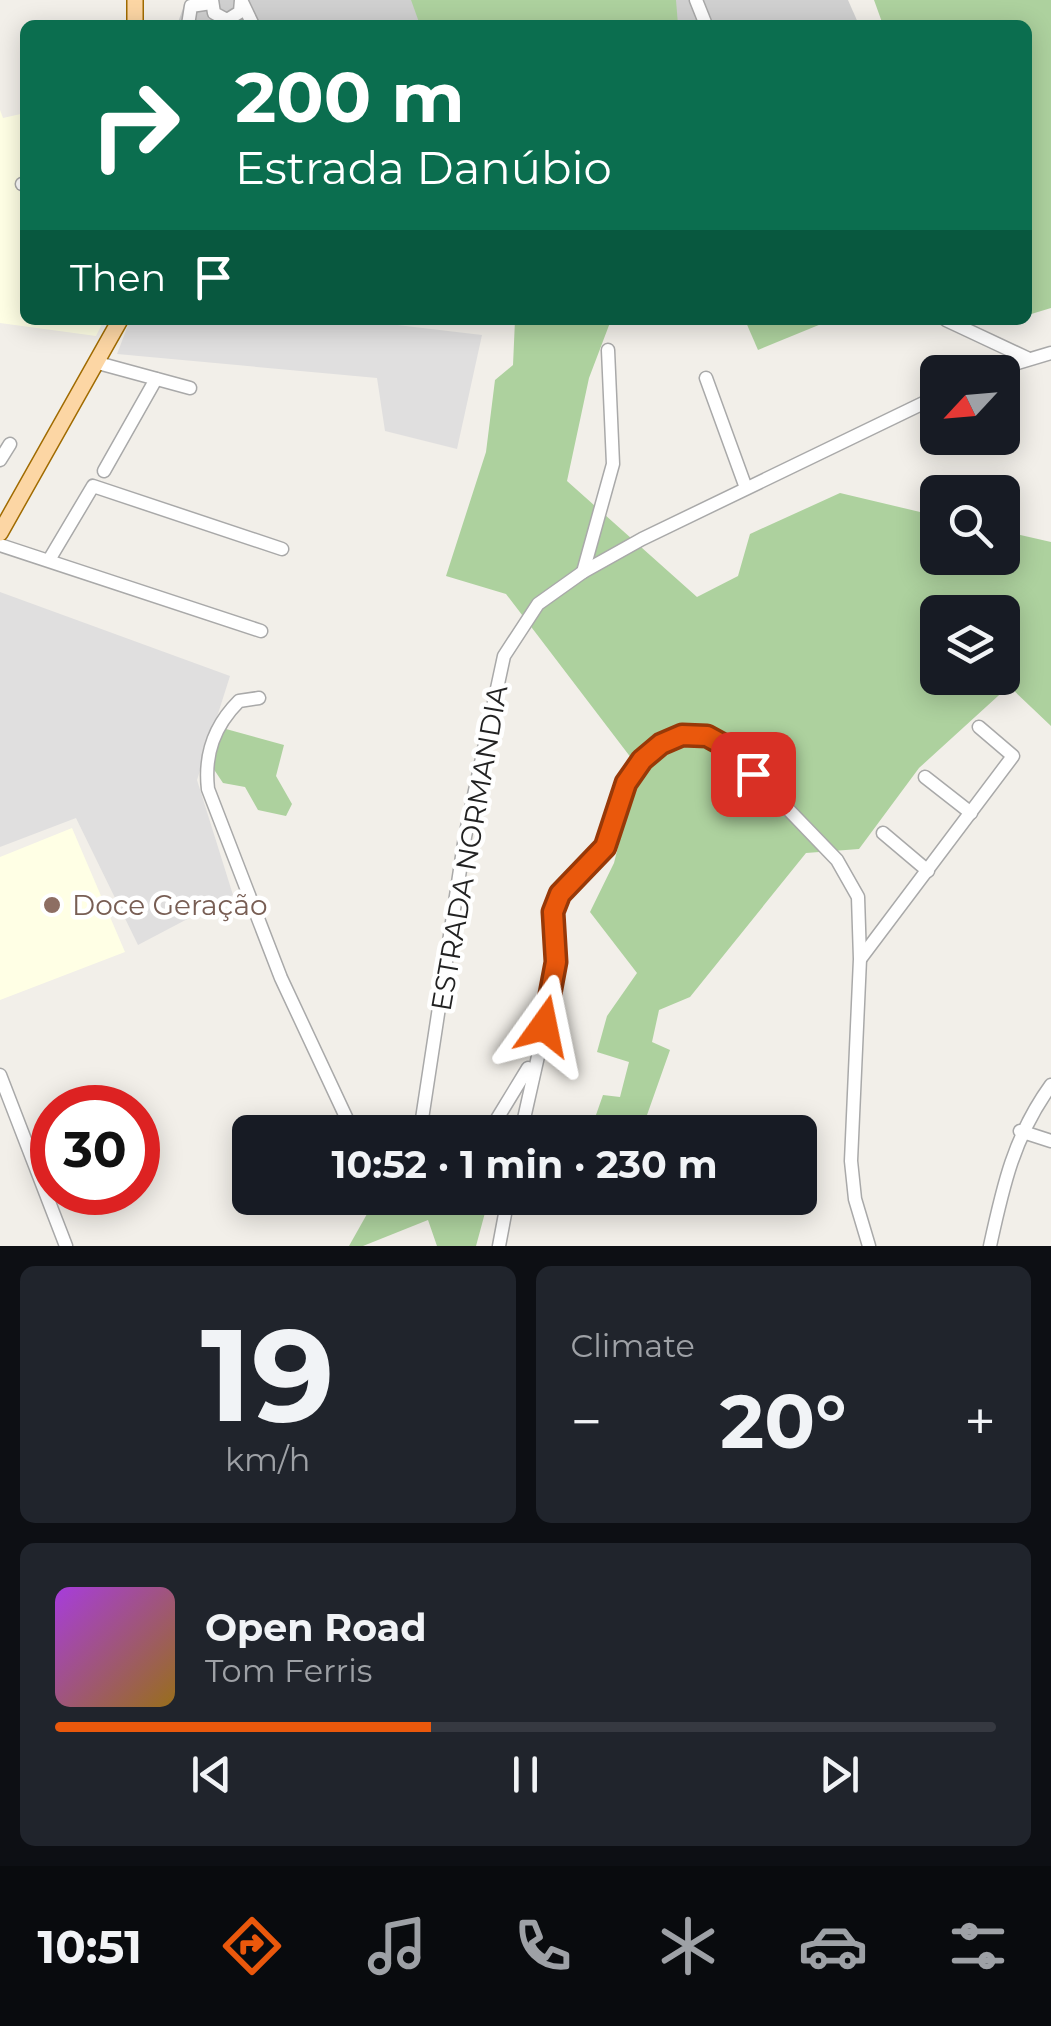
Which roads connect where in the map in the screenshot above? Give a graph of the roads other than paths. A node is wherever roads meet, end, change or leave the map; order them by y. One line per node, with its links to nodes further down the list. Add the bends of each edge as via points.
1 (242, 1): 4 (street, via 236,16)
2 (212, 2): 3 (street)
3 (192, 3)
4 (226, 20)
5 (117, 325): 11 (main road)
6 (957, 325): 9 (street)
7 (608, 350): 24 (street, via 613,464)
8 (1051, 353): 9 (street)
9 (1027, 358): 10 (street)
10 (1020, 360)
11 (98, 363): 13 (street); 20 (main road)
12 (706, 378): 19 (street)
13 (156, 380): 14 (street); 18 (street)
14 (190, 388)
15 (920, 405): 19 (street, ESTRADA NORMANDIA)
16 (10, 444): 17 (street)
17 (0, 460)
18 (104, 472)
19 (746, 488): 24 (street, ESTRADA NORMANDIA)
20 (0, 534)
21 (0, 545): 23 (street)
22 (282, 549): 23 (street, via 92,486)
23 (48, 560): 25 (street)
24 (583, 572): 37 (street, ESTRADA NORMANDIA, via 538,604 504,656 465,837)
25 (261, 632)
26 (259, 698): 36 (street, via 239,701 215,733 208,789 281,978)
27 (979, 727): 29 (street, via 1013,756)
28 (925, 776): 29 (street)
29 (972, 813): 31 (street)
30 (883, 833): 31 (street)
31 (928, 871): 32 (street)
32 (860, 959): 33 (street, via 858,896 837,860 729,748 707,736 682,735 642,760 626,783 605,847 560,894 552,924 552,994); 45 (street, via 851,1161)
33 (534, 1057): 38 (street); 39 (street)
34 (0, 1075): 43 (street)
35 (1051, 1086): 40 (street)
36 (346, 1115)
37 (423, 1115)
38 (499, 1115)
39 (523, 1115)
40 (1020, 1131): 41 (street); 46 (street)
41 (1051, 1141)
42 (505, 1215): 44 (street)
43 (66, 1246)
44 (499, 1246)
45 (869, 1246)
46 (990, 1246)

